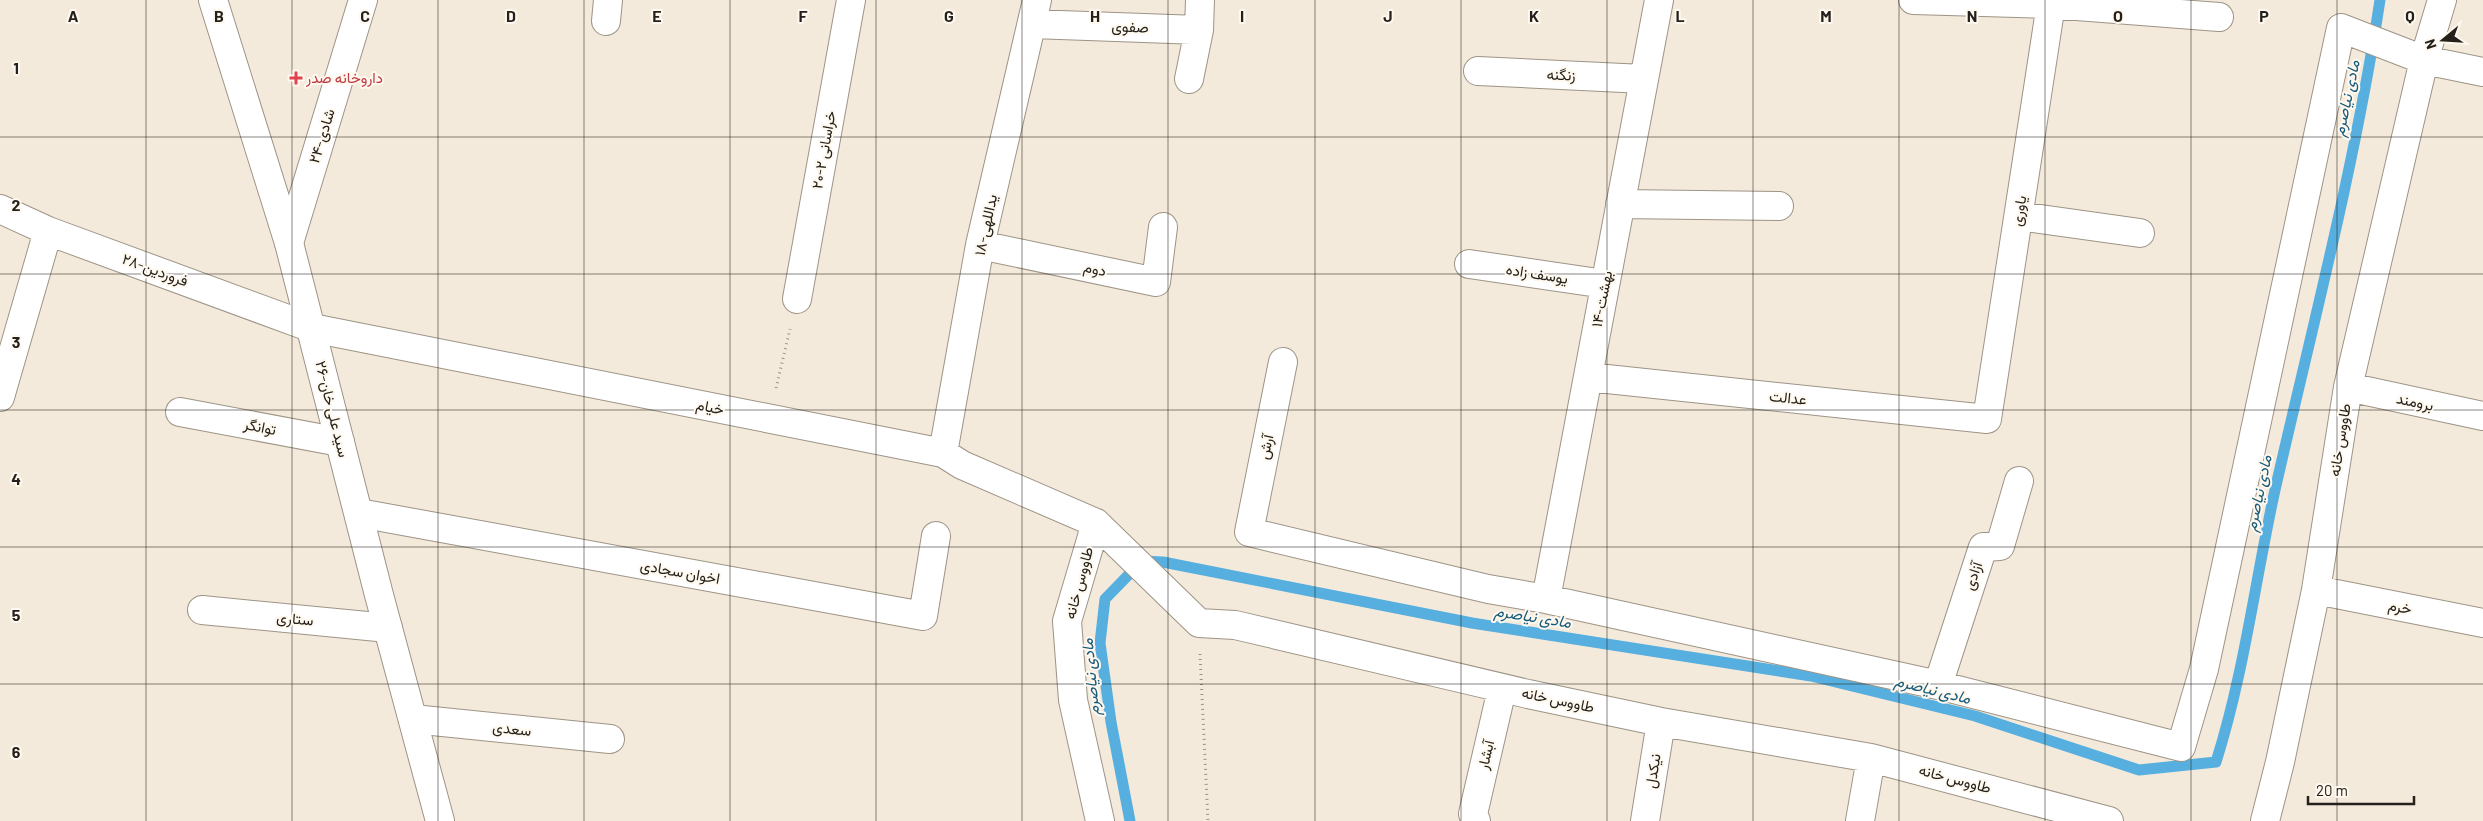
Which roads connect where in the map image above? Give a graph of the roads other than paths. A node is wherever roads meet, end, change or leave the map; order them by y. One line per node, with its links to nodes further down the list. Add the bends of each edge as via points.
1 (213, 0): 25 (street, ۲۶-سید علی خان)
2 (363, 0): 25 (street, ۲۴-شادی)
3 (851, 0): 29 (street, ۲۰-خراسانی ۲)
4 (1200, 0): 12 (street)
5 (1659, 0): 16 (street, ۱۴-بهشت)
6 (1913, 0): 8 (street)
7 (2442, 0): 13 (street, طاووس خانه)
8 (2052, 4): 9 (street); 21 (street, یاوری)
9 (2139, 5): 11 (street)
10 (1035, 12): 12 (street, صفوی); 26 (street, ۱۸-یداللهی)
11 (2220, 17)
12 (1199, 30): 17 (street)
13 (2424, 60): 15 (street); 33 (street, طاووس خانه); 49 (street, via 2341,28 2204,668 2181,747)
14 (1478, 72): 16 (street, زنگنه)
15 (2483, 72)
16 (1644, 79): 18 (street, ۱۴-بهشت)
17 (1189, 80)
18 (1620, 204): 19 (street); 28 (street, ۱۴-بهشت)
19 (1779, 206)
20 (0, 209): 23 (street, ۲۸-فروردین)
21 (2018, 216): 24 (street); 37 (street, یاوری)
22 (1162, 227): 26 (street, دوم, via 1156,282)
23 (48, 231): 30 (street, ۲۸-فروردین); 34 (street)
24 (2140, 233)
25 (289, 244): 30 (street, ۲۶-سید علی خان)
26 (980, 245): 39 (street, ۱۸-یداللهی)
27 (1469, 264): 28 (street, یوسف زاده)
28 (1605, 284): 32 (street, ۱۴-بهشت)
29 (797, 299)
30 (312, 328): 38 (street, ۲۶-سید علی خان); 39 (street, خیام)
31 (1283, 362): 45 (street, آرش, via 1248,532 1488,589)
32 (1588, 377): 37 (street, عدالت); 45 (street, ۱۴-بهشت)
33 (2348, 388): 36 (street, برومند); 44 (street, طاووس خانه)
34 (0, 397)
35 (180, 412): 38 (street, توانگر)
36 (2483, 416)
37 (1987, 419)
38 (340, 442): 41 (street, ۲۶-سید علی خان)
39 (943, 453): 42 (street, خیام, via 962,465)
40 (2018, 481): 49 (street, آزادی, via 2000,546 1983,547)
41 (359, 513): 43 (street, اخوان سجادی, via 923,616); 48 (street, ۲۶-سید علی خان)
42 (1096, 523): 50 (street, طاووس خانه, via 1199,623 1235,625); 56 (street, طاووس خانه, via 1067,621 1073,700)
43 (936, 536)
44 (2316, 590): 47 (street, خرم); 61 (street, طاووس خانه)
45 (1546, 599): 49 (street)
46 (202, 610): 48 (street, ستاری)
47 (2483, 624)
48 (388, 628): 51 (street, ۲۶-سید علی خان)
49 (1938, 685)
50 (1502, 689): 52 (street, طاووس خانه); 57 (street, آبشار, via 1473,814)
51 (413, 719): 53 (street, سعدی); 55 (street, ۲۶-سید علی خان)
52 (1661, 722): 54 (street, طاووس خانه); 58 (street, نیکدل)
53 (610, 739)
54 (1871, 758): 59 (street); 60 (street, طاووس خانه)
55 (440, 821)
56 (1100, 821)
57 (1476, 821)
58 (1645, 821)
59 (1860, 821)
60 (2110, 821)
61 (2265, 821)

